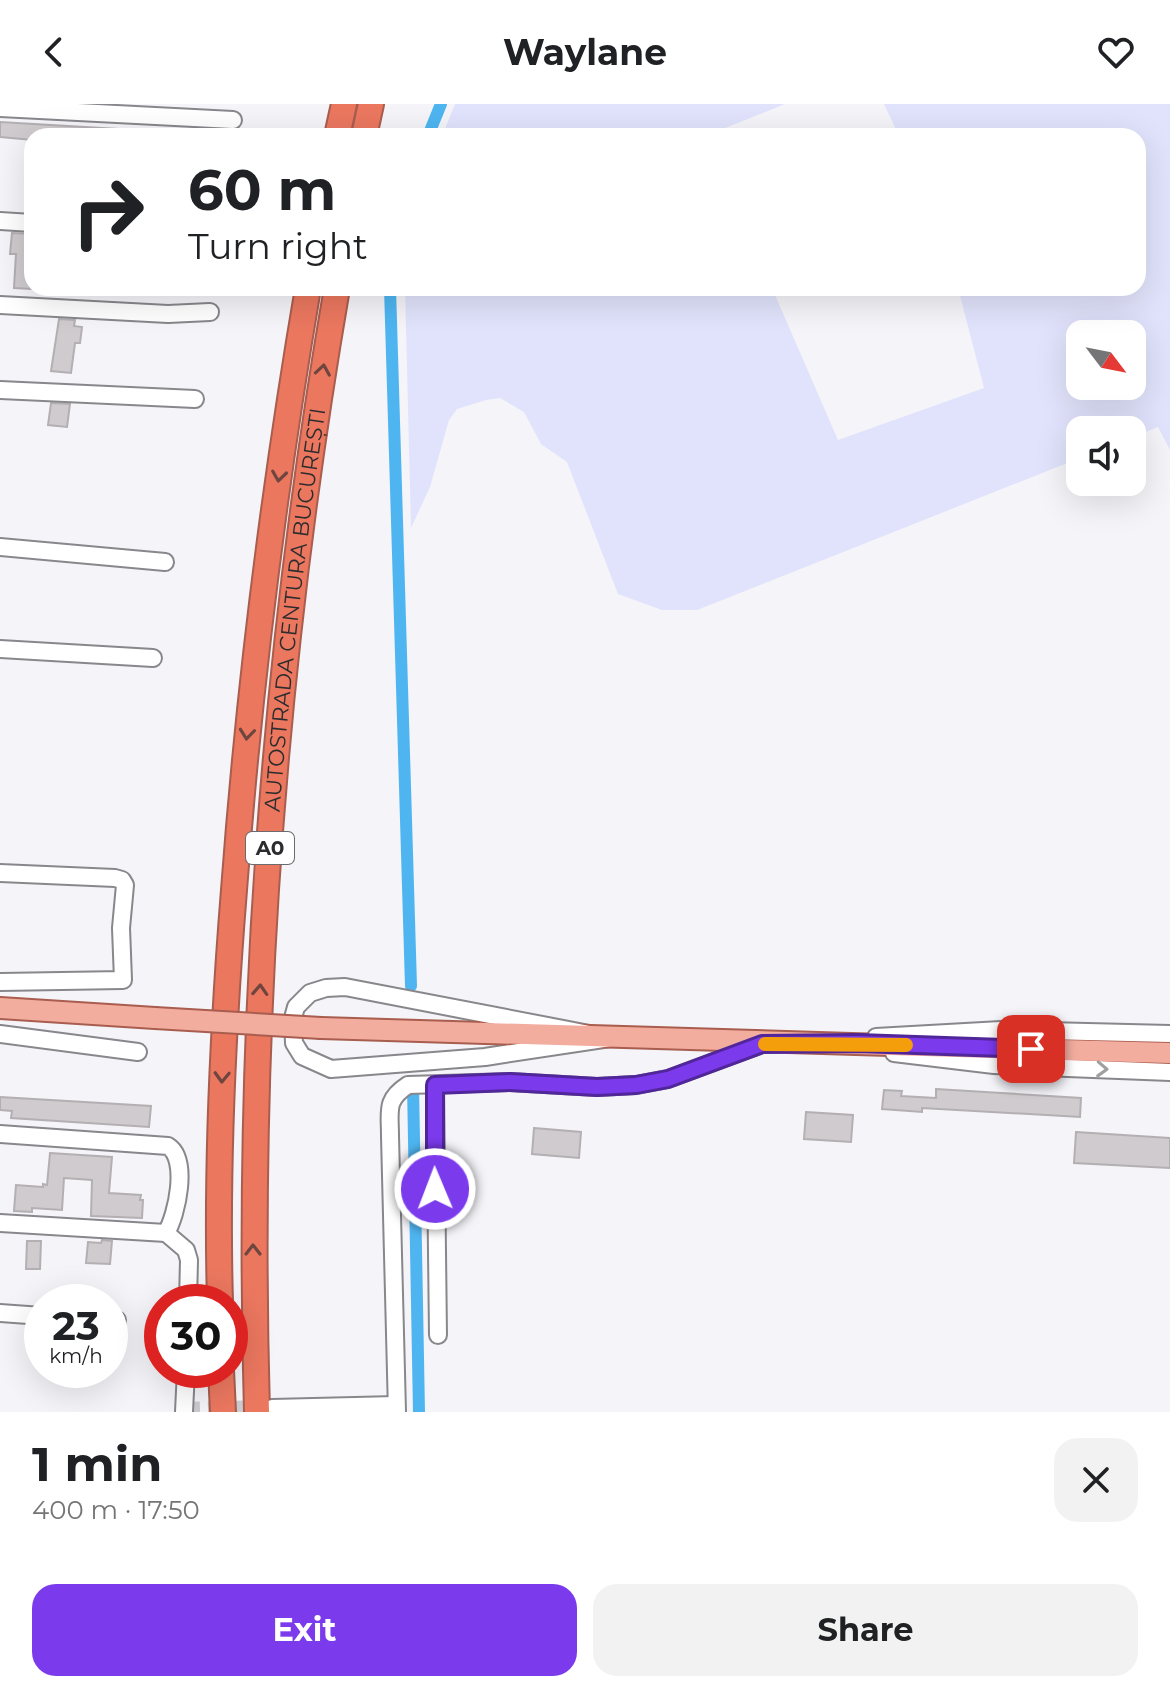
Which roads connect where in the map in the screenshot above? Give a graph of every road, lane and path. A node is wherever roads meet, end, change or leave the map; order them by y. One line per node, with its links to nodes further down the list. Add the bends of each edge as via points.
1 (344, 104): 5 (highway)
2 (371, 104): 6 (highway)
3 (0, 108): 4 (street)
4 (233, 120)
5 (339, 128)
6 (366, 128)
7 (0, 221): 8 (street)
8 (24, 222)
9 (307, 296): 35 (highway, AUTOSTRADA CENTURA BUCUREȘTI / A0, one-way to 35, via 278,481 242,789 226,994)
10 (336, 296): 42 (highway, AUTOSTRADA CENTURA BUCUREȘTI / A0, one-way to 10, via 253,1154 259,996 293,592)
11 (0, 305): 12 (street)
12 (210, 312)
13 (0, 390): 14 (street)
14 (195, 399)
15 (0, 547): 16 (street)
16 (165, 562)
17 (0, 649): 18 (street)
18 (153, 658)
19 (0, 873): 20 (street, via 122,880 125,885 123,980)
20 (0, 982)
21 (0, 1008): 24 (main road, bridge, via 321,1028)
22 (0, 1034): 27 (street)
23 (1170, 1034): 25 (street, via 1001,1030 878,1036)
24 (610, 1038): 24 (street, via 345,987 326,988 302,999 292,1030 302,1056 331,1069 485,1057); 26 (main road)
25 (858, 1043): 26 (main road); 28 (main road); 29 (street, one-way to 29, via 878,1051 967,1063)
26 (762, 1044): 30 (street, via 668,1079 636,1085)
27 (138, 1052)
28 (1170, 1053)
29 (1170, 1072)
30 (435, 1085): 38 (street); 41 (street, via 408,1085 390,1100)
31 (0, 1134): 33 (street, via 168,1146 180,1163 176,1207)
32 (0, 1223): 33 (street)
33 (166, 1233): 34 (street, via 186,1250)
34 (188, 1284)
35 (220, 1284)
36 (0, 1313): 37 (street)
37 (24, 1315)
38 (438, 1335)
39 (185, 1388): 43 (street)
40 (222, 1388): 44 (highway)
41 (396, 1408): 42 (street)
42 (264, 1410)
43 (184, 1412)
44 (223, 1412)

